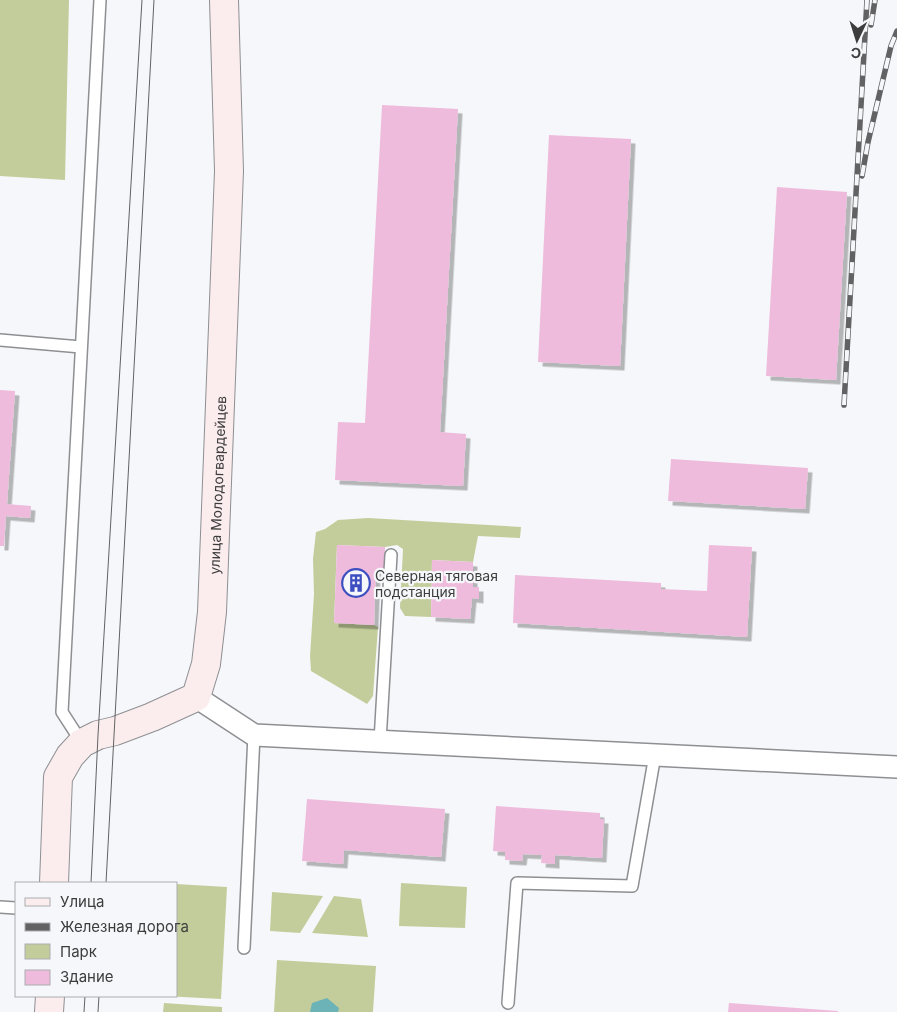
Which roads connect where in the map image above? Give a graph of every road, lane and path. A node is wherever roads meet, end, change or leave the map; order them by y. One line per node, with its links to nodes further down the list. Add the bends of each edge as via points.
1 (100, 0): 4 (lane)
2 (224, 0): 6 (street, улица Молодогвардейцев, via 228,171 212,612 206,664)
3 (0, 340): 4 (lane)
4 (82, 347): 9 (lane, via 62,712)
5 (391, 554): 8 (lane)
6 (196, 697): 7 (street); 9 (street)
7 (254, 735): 8 (street); 15 (lane)
8 (380, 741): 10 (street)
9 (82, 743): 12 (street, via 58,777)
10 (655, 755): 11 (street); 17 (lane, via 632,886 517,883)
11 (897, 767)
12 (54, 882)
13 (0, 907): 14 (lane)
14 (15, 908)
15 (244, 948)
16 (50, 997): 18 (street)
17 (508, 1003)
18 (49, 1012)

